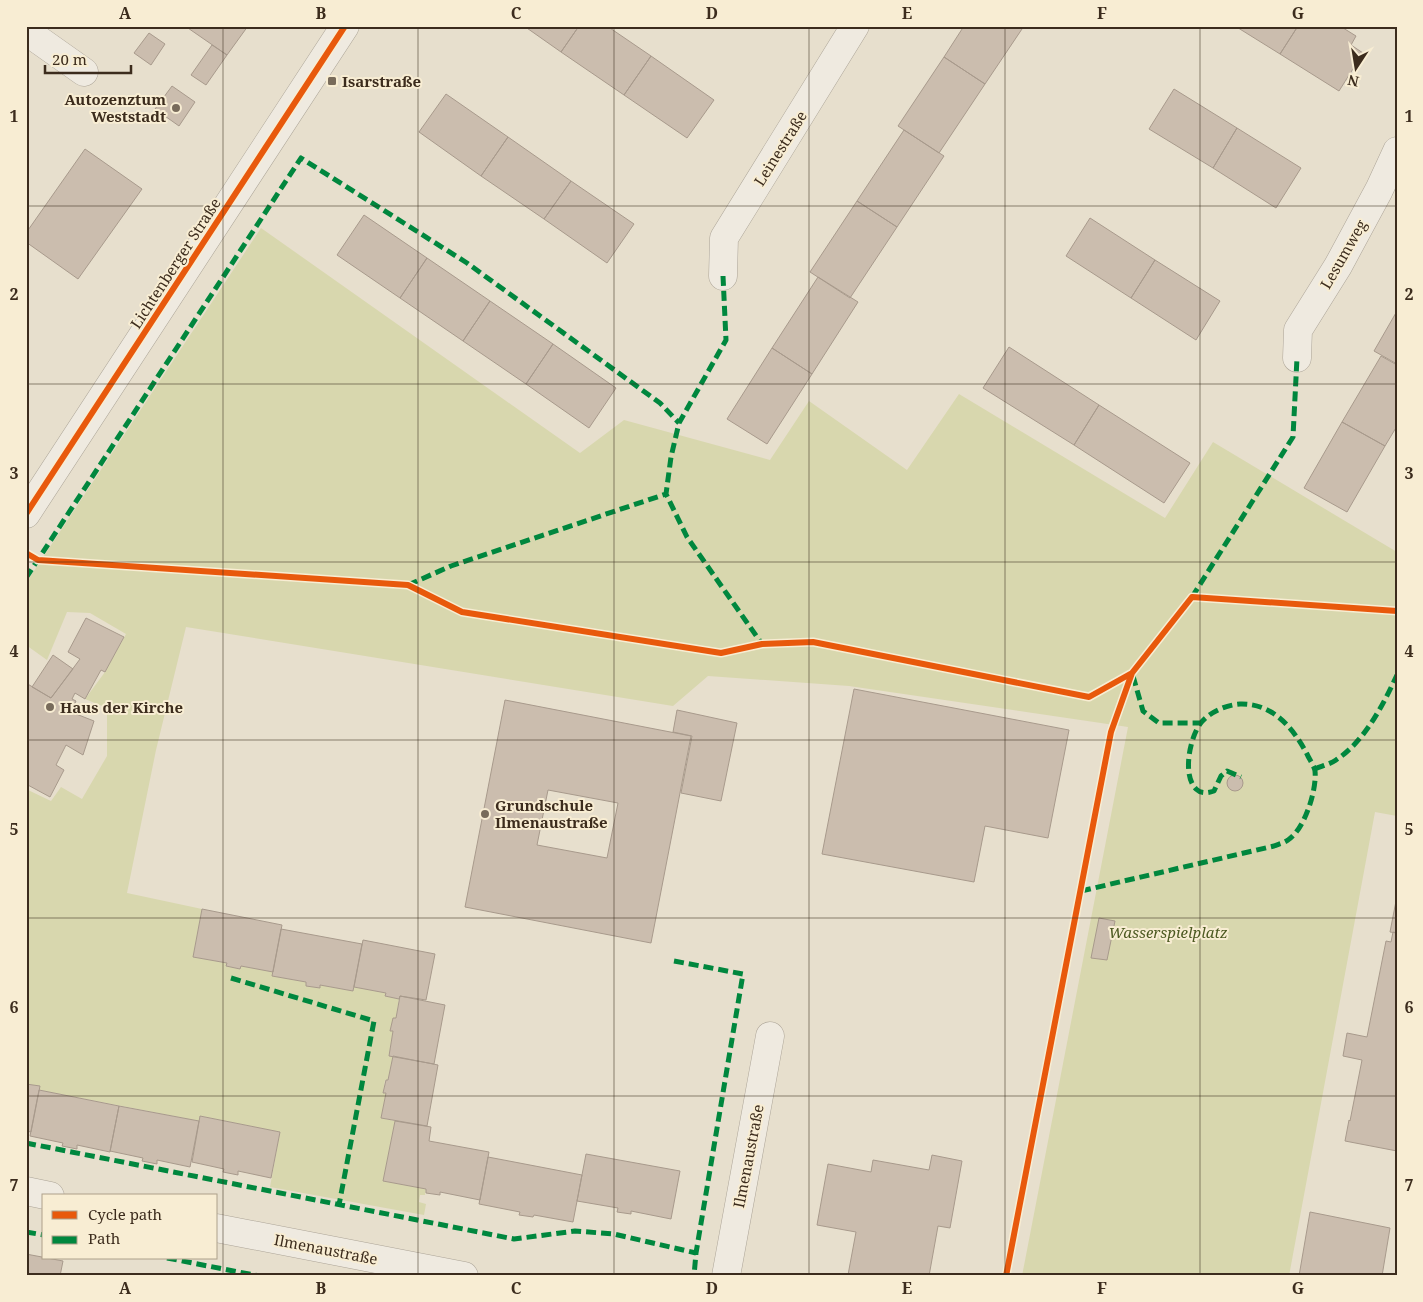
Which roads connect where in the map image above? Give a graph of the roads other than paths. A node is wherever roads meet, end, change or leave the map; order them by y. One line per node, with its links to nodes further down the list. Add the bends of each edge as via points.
1 (345, 26): 8 (street, Lichtenberger Straße)
2 (855, 26): 6 (street, Leinestraße, via 724,238)
3 (26, 31): 4 (street)
4 (84, 72)
5 (1397, 151): 7 (street, Lesumweg, via 1338,266 1298,330)
6 (723, 276)
7 (1297, 358)
8 (26, 514)
9 (770, 1036): 14 (street, Ilmenaustraße)
10 (26, 1191): 11 (street)
11 (42, 1194)
12 (218, 1228): 13 (street, Ilmenaustraße)
13 (464, 1276)
14 (726, 1276)

